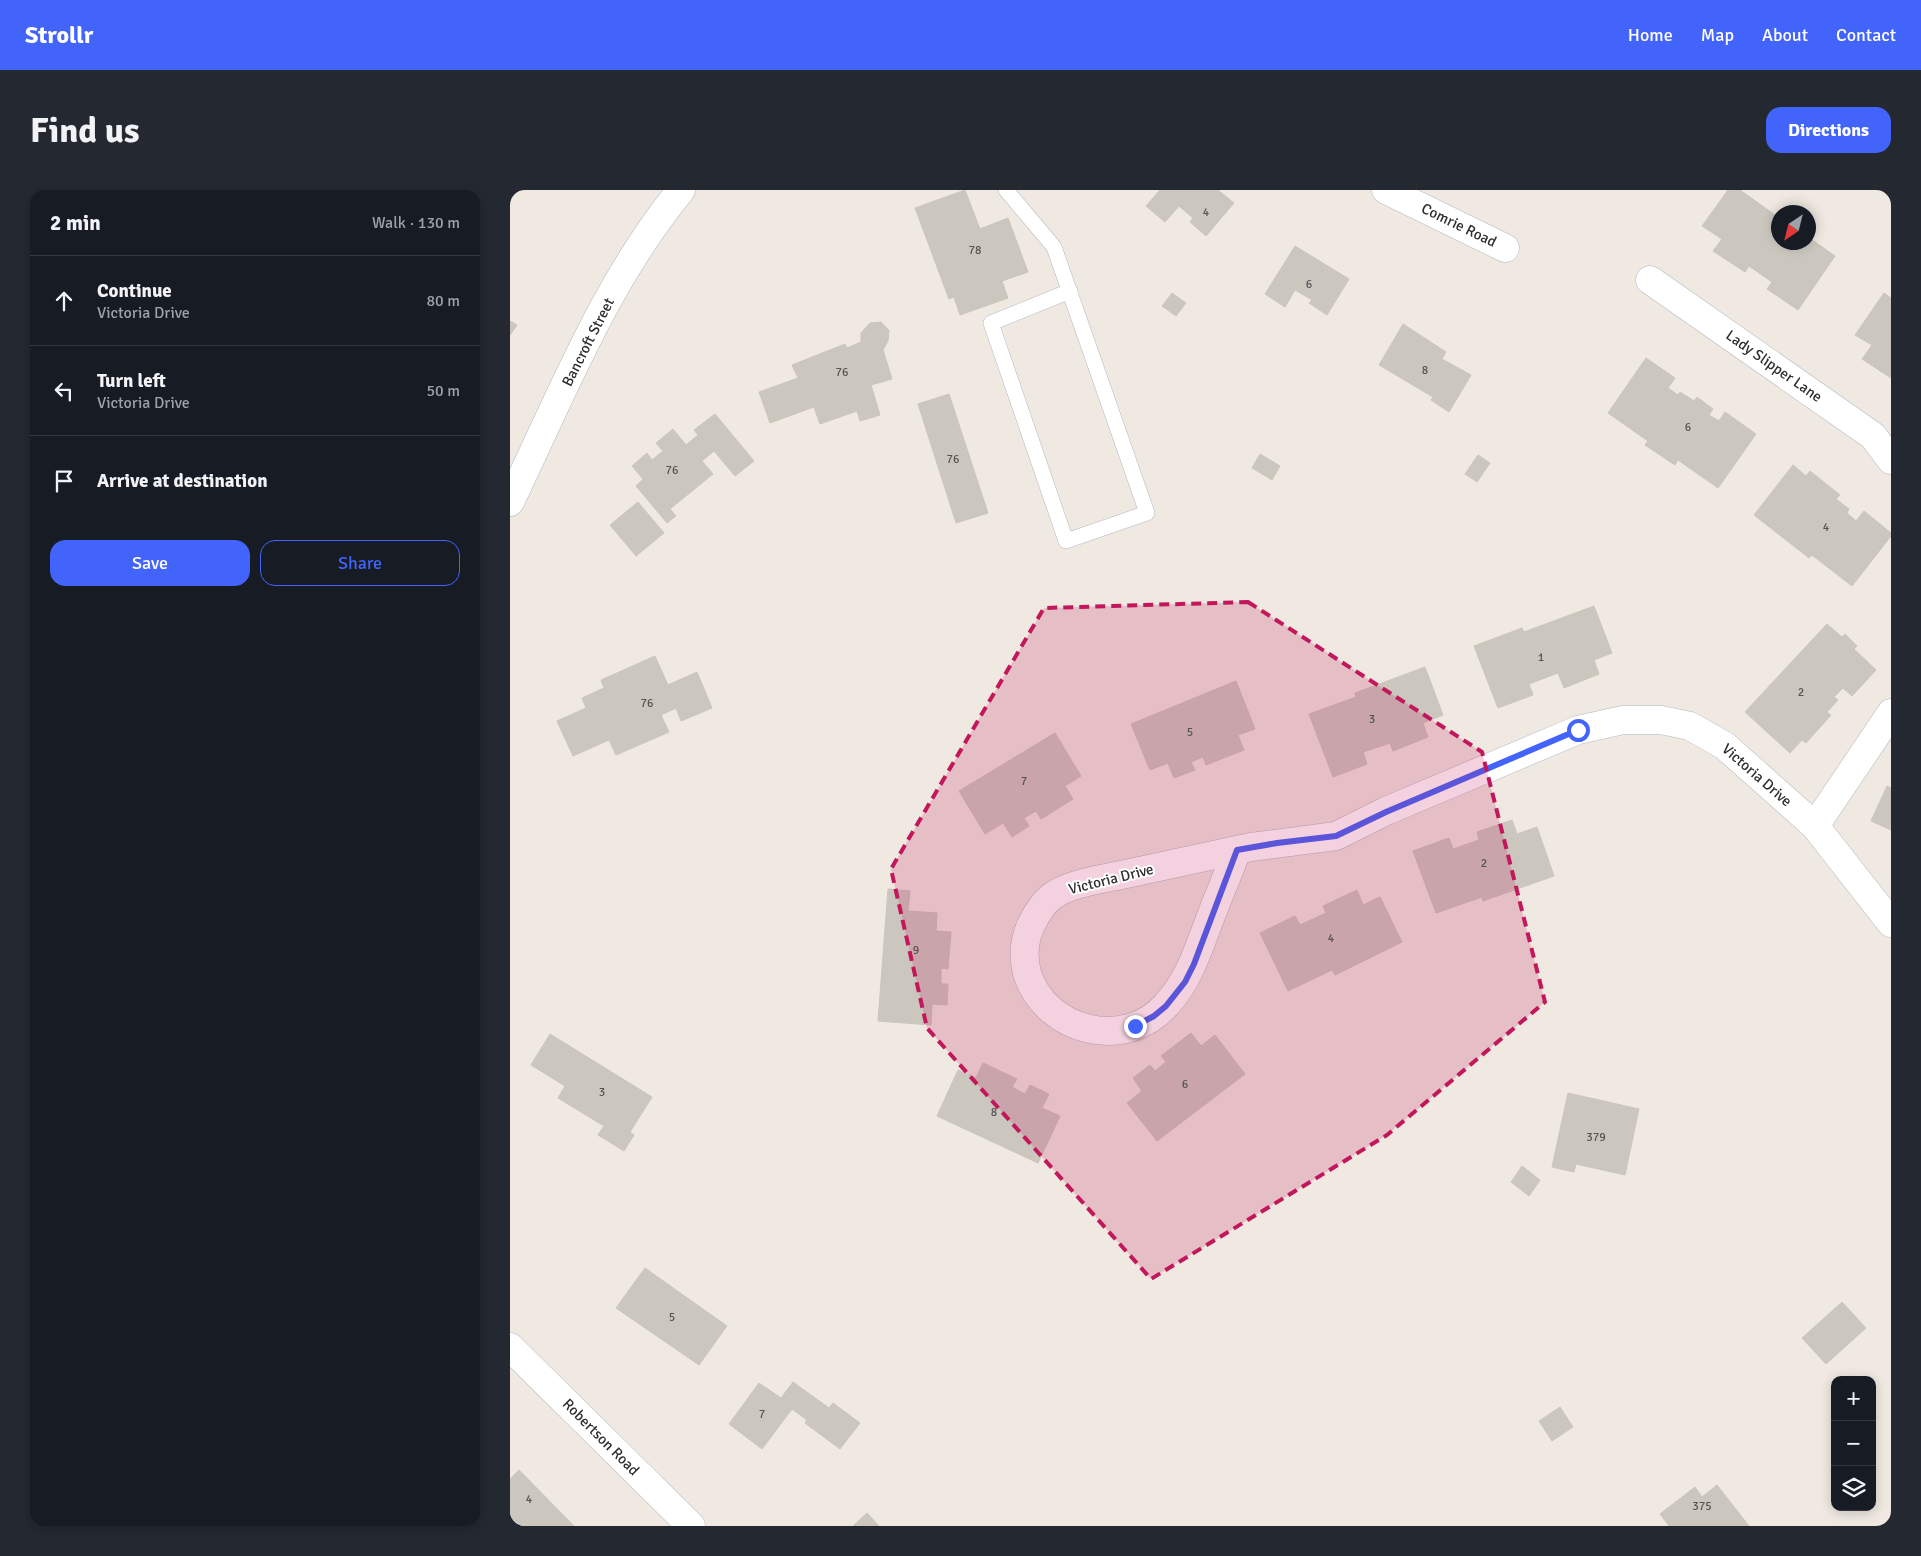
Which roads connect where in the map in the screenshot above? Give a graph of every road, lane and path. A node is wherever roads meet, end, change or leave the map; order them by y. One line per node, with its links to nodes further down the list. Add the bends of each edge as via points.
1 (681, 190): 8 (street, Bancroft Street, via 642,243 599,317)
2 (1006, 190): 6 (lane, via 1054,247)
3 (1386, 190): 4 (street, Comrie Road)
4 (1505, 248)
5 (1650, 280): 7 (street, Lady Slipper Lane, via 1873,436)
6 (1070, 291): 6 (lane, via 991,323 1066,541 1147,513)
7 (1891, 460)
8 (510, 502)
9 (1891, 713): 10 (street)
10 (1814, 826): 11 (street, Victoria Drive, via 1725,746 1690,726 1638,719 1578,730 1336,836); 12 (street, Victoria Drive)
11 (1237, 850): 11 (street, Victoria Drive, via 1091,882 1051,898 1038,912 1024,950 1031,984 1039,998 1053,1013 1091,1030 1112,1031 1135,1026 1154,1016 1176,994 1194,964)
12 (1891, 923)
13 (510, 1347): 14 (street, Robertson Road)
14 (691, 1526)

